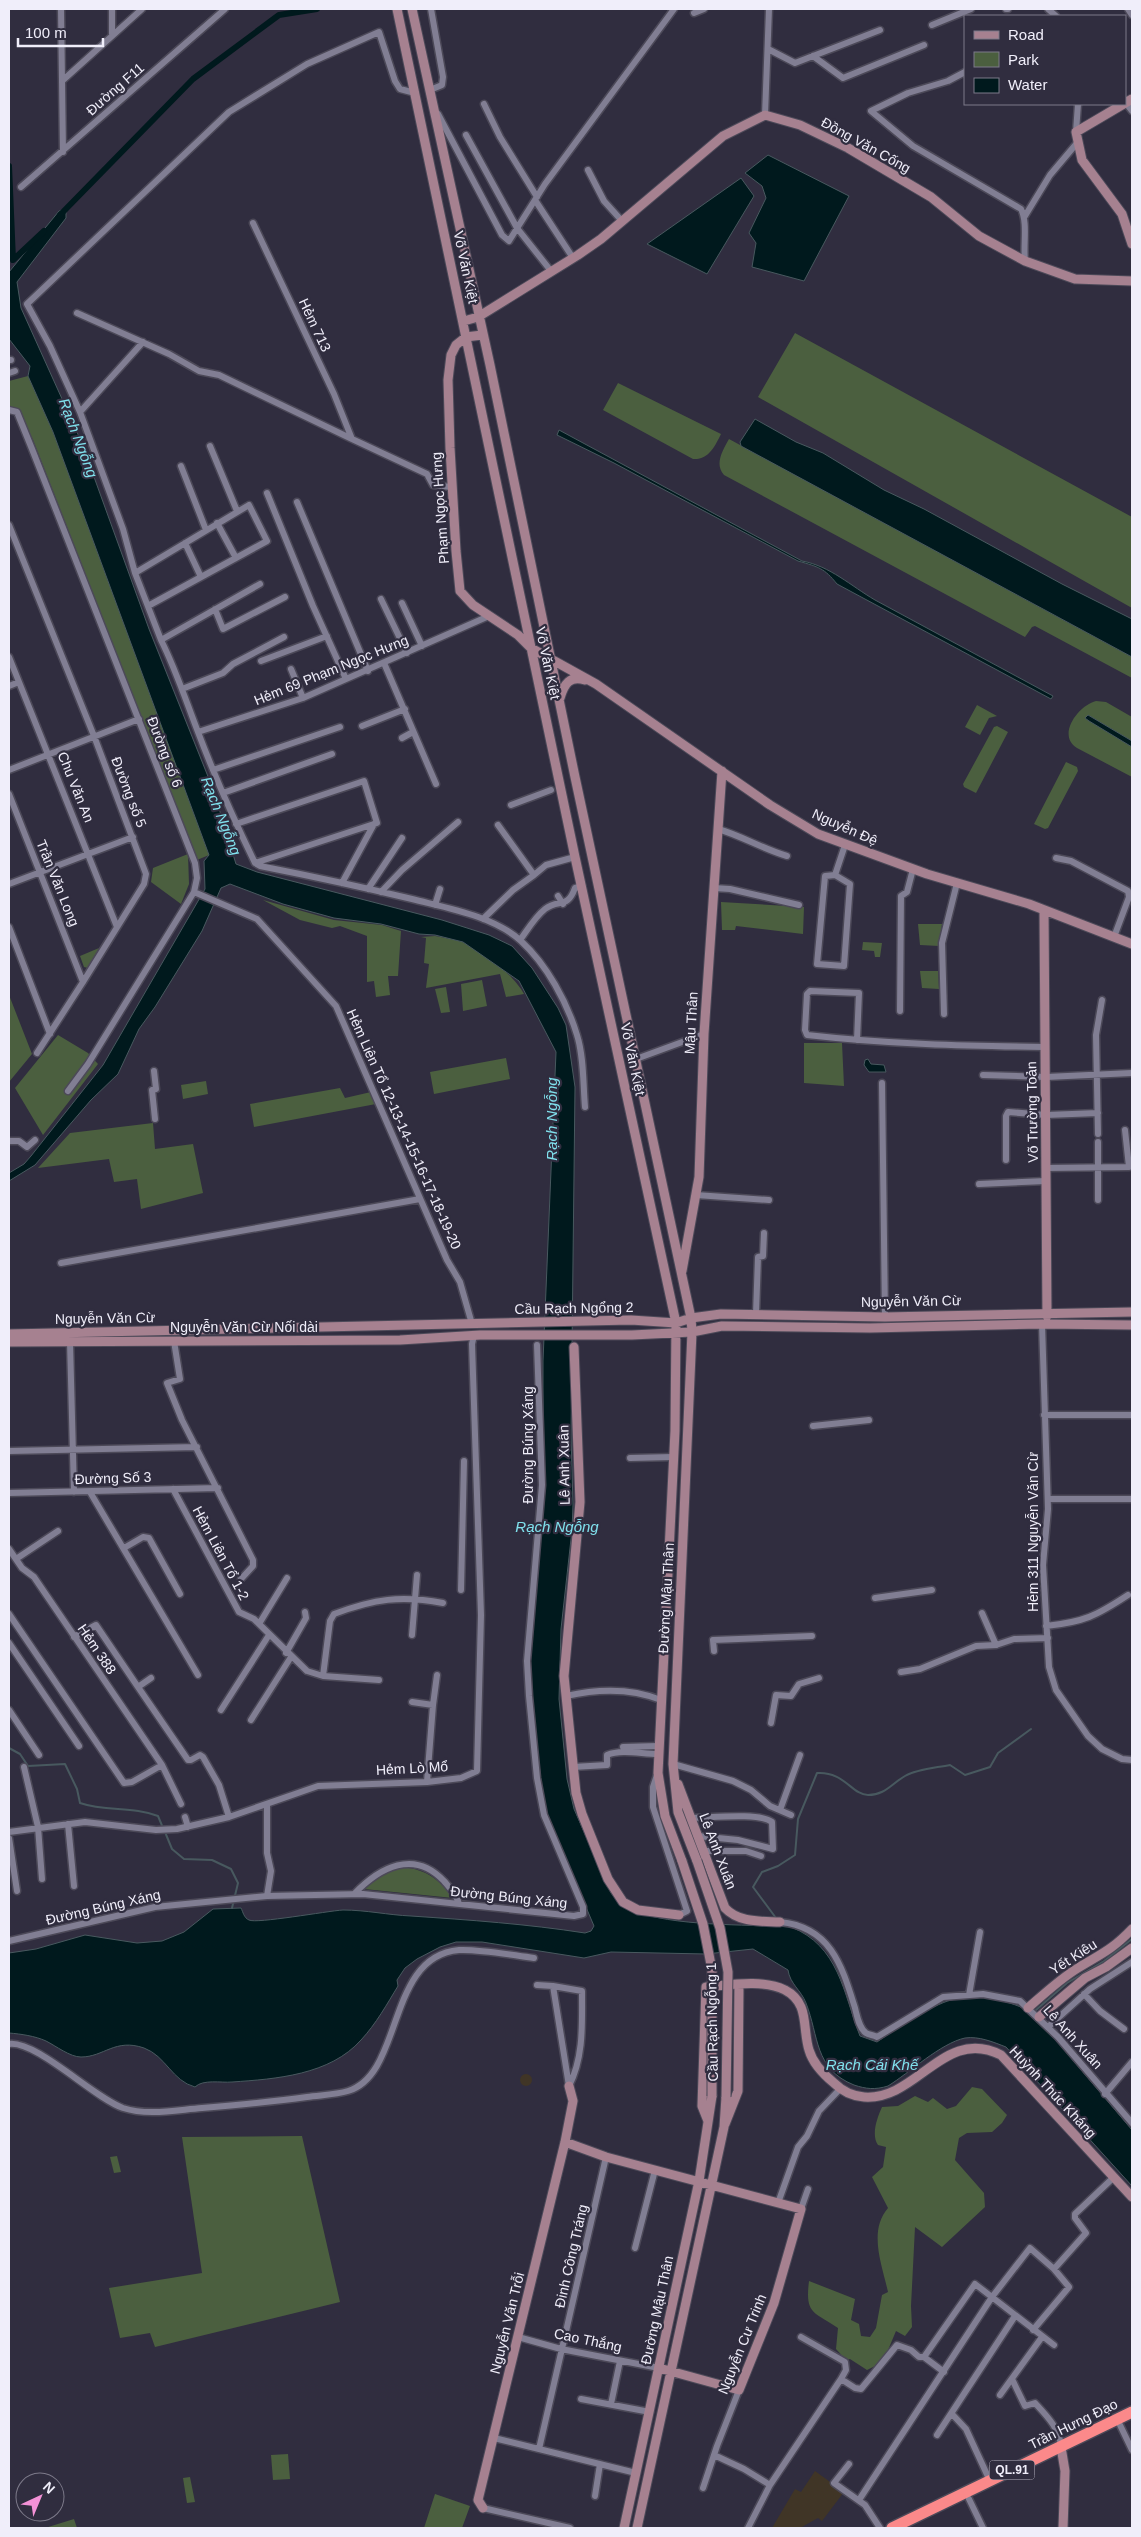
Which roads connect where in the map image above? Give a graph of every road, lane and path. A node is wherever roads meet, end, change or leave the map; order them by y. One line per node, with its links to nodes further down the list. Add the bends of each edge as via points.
1 (61, 9): 22 (street)
2 (112, 9): 17 (street)
3 (142, 9): 17 (street)
4 (225, 9): 33 (street, Đường F11)
5 (412, 9): 23 (main road, Võ Văn Kiệt)
6 (431, 9): 23 (street, via 443,77 442,84)
7 (674, 9): 36 (street)
8 (704, 9): 13 (street)
9 (769, 9): 19 (street)
10 (971, 9): 15 (street)
11 (1128, 9): 14 (street)
12 (397, 10): 24 (main road, Võ Văn Kiệt)
13 (694, 13)
14 (1132, 15)
15 (932, 25)
16 (880, 30): 20 (street)
17 (112, 34): 22 (street)
18 (924, 45): 20 (street, via 843,78)
19 (768, 49): 20 (street, via 795,63); 29 (street)
20 (813, 56)
21 (964, 73): 37 (street, via 870,111 913,146 1021,209)
22 (62, 81): 33 (street)
23 (430, 90): 28 (main road, Võ Văn Kiệt)
24 (415, 93): 48 (main road, Võ Văn Kiệt); 53 (street, via 400,89 395,81 379,32 307,64 229,112 28,302)
25 (484, 104): 36 (street)
26 (1129, 104): 30 (main road)
27 (1078, 105): 30 (street)
28 (433, 106): 40 (street, via 502,235 509,241); 47 (main road, Võ Văn Kiệt)
29 (765, 115): 38 (main road, via 723,136); 43 (main road, Đồng Văn Cống, via 800,125 848,148 931,197 979,236)
30 (1076, 132): 32 (main road)
31 (466, 136): 40 (street)
32 (1077, 143): 37 (street, via 1050,175); 41 (main road, via 1082,160 1122,214)
33 (63, 152): 35 (street, Đường F11)
34 (588, 170): 38 (street, via 604,201)
35 (21, 187)
36 (536, 198): 40 (street); 42 (street)
37 (1025, 216): 43 (street)
38 (622, 221): 42 (main road)
39 (254, 223): 54 (street, Hẻm 713)
40 (517, 228): 44 (street)
41 (1132, 244)
42 (572, 258): 44 (main road)
43 (1025, 261): 45 (main road, Đồng Văn Cống, via 1075,280)
44 (551, 271): 47 (main road)
45 (1132, 281)
46 (77, 313): 51 (street)
47 (478, 317): 48 (main road); 49 (main road, Võ Văn Kiệt)
48 (464, 321): 50 (main road, Võ Văn Kiệt)
49 (482, 335): 50 (main road); 82 (main road, Võ Văn Kiệt)
50 (466, 338): 57 (main road, Phạm Ngọc Hưng, via 456,345 451,355 448,380); 79 (main road, Võ Văn Kiệt)
51 (143, 342): 53 (street); 54 (street)
52 (9, 410): 95 (street, Đường số 6, via 17,412)
53 (80, 412): 66 (street)
54 (352, 439): 57 (street, via 427,474 433,485)
55 (210, 446): 60 (street)
56 (181, 466): 63 (street)
57 (451, 487): 74 (main road, Phạm Ngọc Hưng, via 460,591)
58 (267, 493): 75 (street)
59 (297, 502): 86 (street)
60 (237, 511): 61 (street); 65 (street, via 249,506 267,541)
61 (217, 523): 63 (street); 65 (street)
62 (9, 525): 100 (street, Đường số 5)
63 (206, 530): 64 (street)
64 (185, 543): 66 (street); 67 (street)
65 (236, 558): 67 (street)
66 (136, 573): 72 (street)
67 (201, 577): 72 (street)
68 (260, 584): 73 (street)
69 (285, 597): 73 (street, via 223,629)
70 (380, 599): 80 (street)
71 (402, 603): 78 (street)
72 (148, 606): 77 (street)
73 (215, 610): 77 (street)
74 (489, 616): 78 (street, Hẻm 69 Phạm Ngọc Hưng); 79 (main road, Phạm Ngọc Hưng)
75 (327, 636): 83 (street); 87 (street)
76 (284, 637): 91 (street, via 233,664 223,674)
77 (160, 640): 91 (street)
78 (422, 646): 80 (street, Hẻm 69 Phạm Ngọc Hưng)
79 (531, 648): 82 (main road, Phạm Ngọc Hưng); 122 (main road, Võ Văn Kiệt)
80 (407, 653): 84 (street, Hẻm 69 Phạm Ngọc Hưng)
81 (9, 657): 88 (street, Chu Văn An)
82 (551, 658): 89 (main road, Nguyễn Đệ); 93 (main road, Võ Văn Kiệt)
83 (261, 661)
84 (384, 664): 86 (street, Hẻm 69 Phạm Ngọc Hưng); 94 (street)
85 (291, 668): 92 (street)
86 (368, 670): 87 (street, Hẻm 69 Phạm Ngọc Hưng)
87 (346, 679): 92 (street, Hẻm 69 Phạm Ngọc Hưng)
88 (19, 682): 90 (street); 102 (street, Chu Văn An)
89 (596, 684): 93 (main road, via 574,678 568,681); 106 (main road, Nguyễn Đệ)
90 (9, 686)
91 (182, 689): 98 (street)
92 (303, 698): 98 (street, Hẻm 69 Phạm Ngọc Hưng)
93 (560, 700): 158 (main road, Võ Văn Kiệt)
94 (405, 709): 96 (street); 99 (street)
95 (139, 719): 100 (street); 137 (street, Đường số 6, via 194,863)
96 (362, 726)
97 (340, 727): 105 (street)
98 (198, 732): 105 (street)
99 (413, 732): 101 (street); 107 (street)
100 (94, 736): 102 (street); 117 (street, Đường số 5)
101 (402, 738)
102 (49, 754): 104 (street); 120 (street, Chu Văn An)
103 (332, 754): 109 (street)
104 (9, 770)
105 (213, 770): 109 (street)
106 (722, 771): 116 (main road, Mậu Thân); 119 (main road, Nguyễn Đệ, via 818,834)
107 (436, 784)
108 (551, 790): 111 (street)
109 (224, 793): 113 (street)
110 (9, 794): 126 (street, Trần Văn Long)
111 (511, 805)
112 (458, 822): 136 (street)
113 (236, 824): 114 (street, via 364,781 378,821); 124 (street)
114 (374, 824): 124 (street); 129 (street)
115 (498, 825): 127 (street)
116 (718, 829): 121 (street); 134 (main road, Mậu Thân)
117 (133, 837): 120 (street); 144 (street, Đường số 5, via 145,868 145,879)
118 (402, 838): 133 (street)
119 (845, 845): 125 (main road, Nguyễn Đệ); 128 (street)
120 (88, 852): 126 (street); 144 (street, Chu Văn An)
121 (787, 856)
122 (575, 857): 127 (street, via 546,865); 132 (main road, Võ Văn Kiệt)
123 (1056, 858): 146 (street, via 1071,861 1128,891 1129,897)
124 (255, 863): 129 (street)
125 (912, 869): 130 (main road, Nguyễn Đệ); 151 (street, via 907,892 901,896)
126 (40, 872): 131 (street); 149 (street, Trần Văn Long)
127 (534, 875): 143 (street, via 513,890)
128 (835, 875): 128 (street, via 825,876 817,964 844,966 850,884)
129 (342, 883): 133 (street)
130 (957, 883): 142 (main road, Nguyễn Đệ); 152 (street, via 942,943)
131 (9, 884)
132 (582, 886): 139 (street, via 575,888 572,897); 194 (main road, Võ Văn Kiệt)
133 (368, 888): 136 (street)
134 (714, 888): 141 (street); 154 (main road, Mậu Thân)
135 (440, 889): 140 (street)
136 (381, 892): 140 (street)
137 (197, 893): 165 (street, Đường số 6); 181 (street, Hẻm Liên Tổ 12-13-14-15-16-17-18-19-20, via 259,920 336,1006)
138 (558, 896): 139 (street)
139 (563, 904): 147 (street, via 545,910)
140 (435, 905): 143 (street)
141 (799, 905)
142 (1044, 911): 146 (main road, Nguyễn Đệ); 156 (main road, Võ Trường Toản)
143 (484, 919): 147 (street)
144 (117, 927): 149 (street, Đường số 5)
145 (9, 928): 153 (street)
146 (1114, 937): 148 (main road, Nguyễn Đệ)
147 (520, 940): 166 (street, via 557,989 574,1026)
148 (1132, 944)
149 (84, 982): 153 (street, Đường số 5)
150 (1102, 1000): 161 (street, via 1096,1035)
151 (900, 1012)
152 (944, 1014)
153 (50, 1034): 157 (street, Đường số 5)
154 (704, 1034): 158 (street); 180 (main road, Mậu Thân)
155 (857, 1040): 155 (street, via 806,1035 808,992 859,993); 156 (street)
156 (1044, 1047): 163 (main road, Võ Trường Toản)
157 (36, 1052)
158 (636, 1059): 184 (main road, Võ Văn Kiệt)
159 (154, 1071): 169 (street)
160 (1132, 1072): 161 (street)
161 (1098, 1073): 163 (street); 167 (street)
162 (983, 1075): 163 (street)
163 (1046, 1077): 168 (main road, Võ Trường Toản)
164 (882, 1083): 192 (street)
165 (68, 1091)
166 (585, 1107)
167 (1098, 1113): 168 (street); 171 (street)
168 (1046, 1116): 175 (street, via 1007,1113); 177 (main road, Võ Trường Toản)
169 (155, 1119)
170 (1126, 1130): 176 (street, via 1129,1167)
171 (1098, 1134)
172 (35, 1140): 173 (street, via 27,1147 19,1141)
173 (9, 1142)
174 (1098, 1142): 176 (street)
175 (1006, 1160)
176 (1098, 1167): 177 (street); 183 (street)
177 (1046, 1168): 178 (main road, Võ Trường Toản)
178 (1046, 1181): 179 (street); 189 (main road, Võ Trường Toản)
179 (978, 1184)
180 (696, 1195): 182 (street); 186 (main road, Mậu Thân)
181 (420, 1199): 187 (street); 195 (street, Hẻm Liên Tổ 12-13-14-15-16-17-18-19-20, via 460,1282)
182 (769, 1200)
183 (1098, 1200)
184 (672, 1230): 186 (street, via 682,1238); 188 (main road, Võ Văn Kiệt)
185 (764, 1232): 191 (street, via 763,1256 758,1256)
186 (689, 1238): 188 (main road, Mậu Thân)
187 (61, 1263)
188 (682, 1275): 193 (main road, Võ Văn Kiệt)
189 (1046, 1312): 190 (main road, Nguyễn Văn Cừ); 192 (main road, Nguyễn Văn Cừ); 196 (main road, Võ Trường Toản)
190 (1132, 1312)
191 (756, 1314): 192 (main road, Nguyễn Văn Cừ); 193 (main road, Nguyễn Văn Cừ)
192 (885, 1317)
193 (691, 1318): 194 (main road, Nguyễn Văn Cừ); 199 (main road, Võ Văn Kiệt)
194 (676, 1323): 195 (main road, Cầu Rạch Ngổng 2, via 631,1320); 201 (main road, Võ Văn Kiệt)
195 (472, 1324): 198 (main road, Nguyễn Văn Cừ)
196 (1045, 1324): 197 (main road, Nguyễn Văn Cừ); 199 (main road, Nguyễn Văn Cừ, via 870,1328 722,1326); 209 (street, Hẻm 311 Nguyễn Văn Cừ)
197 (1132, 1325)
198 (270, 1329): 200 (main road, Nguyễn Văn Cừ); 204 (main road)
199 (692, 1332): 201 (main road, Nguyễn Văn Cừ); 227 (main road, Đường Mậu Thân)
200 (9, 1334)
201 (677, 1334): 202 (main road, Cầu Rạch Ngổng 2); 216 (main road, Đường Mậu Thân)
202 (477, 1335): 204 (main road, Nguyễn Văn Cừ Nối dài, via 400,1340); 283 (street, Hẻm Lò Mổ, via 472,1344 481,1615 478,1767 474,1774 461,1778)
203 (174, 1341): 204 (main road, Nguyễn Văn Cừ Nối dài); 206 (main road, Nguyễn Văn Cừ Nối dài); 213 (street, via 180,1379 167,1383)
204 (270, 1341)
205 (9, 1342): 206 (main road, Nguyễn Văn Cừ Nối dài)
206 (70, 1342): 214 (street)
207 (538, 1345): 306 (street, Đường Búng Xáng, via 542,1477 527,1661 529,1696 544,1815 584,1911 580,1916 574,1916)
208 (574, 1346): 264 (main road, Lê Anh Xuân, via 580,1502 564,1676)
209 (1044, 1415): 210 (street); 225 (street, Hẻm 311 Nguyễn Văn Cừ)
210 (1132, 1415)
211 (869, 1420): 212 (street)
212 (813, 1426)
213 (197, 1447): 214 (street); 219 (street)
214 (73, 1449): 215 (street); 221 (street)
215 (9, 1451)
216 (673, 1457): 217 (street); 224 (main road, Đường Mậu Thân)
217 (630, 1458)
218 (464, 1461): 235 (street)
219 (218, 1488): 220 (street, Đường Số 3); 234 (street, via 253,1560 252,1568)
220 (173, 1489): 222 (street, Đường Số 3); 245 (street, Hẻm Liên Tổ 1-2, via 235,1609)
221 (74, 1492): 222 (street, Đường Số 3); 223 (street, Đường Số 3)
222 (90, 1492): 229 (street)
223 (9, 1493)
224 (671, 1499): 227 (main road); 265 (main road, Đường Mậu Thân)
225 (1048, 1499): 226 (street); 246 (street, Hẻm 311 Nguyễn Văn Cừ, via 1043,1565)
226 (1132, 1499)
227 (684, 1500): 281 (main road, Đường Mậu Thân)
228 (58, 1531): 231 (street)
229 (124, 1548): 237 (street, via 144,1537 149,1538); 257 (street)
230 (9, 1549): 231 (street, Hẻm 388)
231 (16, 1559): 250 (street, Hẻm 388, via 34,1577)
232 (417, 1575): 239 (street)
233 (287, 1578): 245 (street)
234 (242, 1579)
235 (461, 1590)
236 (932, 1590): 240 (street)
237 (180, 1594)
238 (1128, 1594): 246 (street, via 1082,1621)
239 (416, 1598): 241 (street); 248 (street); 259 (street, via 381,1600 334,1614 330,1621)
240 (875, 1598)
241 (443, 1603)
242 (305, 1612): 255 (street, via 306,1618)
243 (982, 1613): 253 (street)
244 (9, 1614): 278 (street, via 124,1783)
245 (259, 1624): 247 (street, Hẻm Liên Tổ 1-2)
246 (1046, 1626): 251 (street, Hẻm 311 Nguyễn Văn Cừ)
247 (269, 1635): 255 (street, Hẻm Liên Tổ 1-2); 269 (street)
248 (412, 1635)
249 (812, 1636): 254 (street, via 713,1640)
250 (74, 1637): 263 (street, via 96,1625); 278 (street, Hẻm 388)
251 (1048, 1638): 253 (street, via 1014,1639); 277 (street, Hẻm 311 Nguyễn Văn Cừ, via 1049,1667 1056,1690 1067,1708 1102,1749 1122,1759)
252 (9, 1643): 272 (street)
253 (996, 1644): 256 (street, via 976,1646 920,1669)
254 (714, 1651)
255 (288, 1655): 259 (street, Hẻm Liên Tổ 1-2, via 306,1671); 270 (street)
256 (901, 1672)
257 (198, 1675)
258 (436, 1675): 267 (street)
259 (323, 1676): 262 (street, Hẻm Liên Tổ 1-2)
260 (151, 1678): 263 (street)
261 (819, 1678): 271 (street, via 799,1684 792,1696 776,1695)
262 (379, 1680)
263 (138, 1687): 289 (street, via 188,1760 200,1755 203,1757 219,1785)
264 (566, 1696): 265 (street, via 590,1690 613,1690); 280 (main road, Lê Anh Xuân)
265 (661, 1700): 274 (main road, Đường Mậu Thân)
266 (412, 1702): 267 (street)
267 (433, 1705): 283 (street)
268 (9, 1710): 275 (street)
269 (222, 1710)
270 (251, 1720)
271 (771, 1723)
272 (79, 1746)
273 (623, 1746): 274 (street)
274 (658, 1750): 280 (street, via 632,1754 616,1751 607,1755 607,1767); 282 (main road, Đường Mậu Thân)
275 (39, 1755)
276 (800, 1756): 286 (street)
277 (1132, 1760)
278 (162, 1766): 284 (street, Hẻm 388)
279 (24, 1767): 292 (street)
280 (573, 1767): 307 (main road, Lê Anh Xuân, via 582,1814 615,1892 630,1908)
281 (673, 1768): 286 (street, via 732,1781); 290 (main road, Lê Anh Xuân); 300 (main road, Đường Mậu Thân, via 678,1812)
282 (658, 1773): 299 (main road, Đường Mậu Thân, via 665,1816); 307 (street, via 653,1787 653,1807 687,1911)
283 (427, 1782): 285 (street, Hẻm Lò Mổ, via 318,1786)
284 (181, 1804)
285 (266, 1805): 289 (street, Hẻm Lò Mổ); 305 (street, via 267,1854 271,1871)
286 (780, 1810): 287 (street)
287 (791, 1815)
288 (186, 1817): 293 (street)
289 (230, 1817): 293 (street, Hẻm Lò Mổ)
290 (691, 1818): 295 (main road, Lê Anh Xuân); 295 (street, via 758,1817 770,1820 773,1849 738,1840)
291 (68, 1824): 292 (street, Hẻm Lò Mổ); 293 (street, Hẻm Lò Mổ, via 92,1822 156,1830); 302 (street)
292 (38, 1827): 294 (street, Hẻm Lò Mổ); 301 (street)
293 (188, 1827)
294 (9, 1832)
295 (698, 1836): 297 (main road, Lê Anh Xuân)
296 (9, 1838): 303 (street)
297 (704, 1851): 298 (street, via 746,1852); 308 (main road, Lê Anh Xuân, via 725,1908 732,1915)
298 (762, 1856)
299 (682, 1861): 330 (main road, Cầu Rạch Ngỗng 1, bridge, via 703,1924 712,1970)
300 (697, 1861): 331 (main road, Cầu Rạch Ngỗng 1, bridge, via 720,1928 728,1972)
301 (42, 1879)
302 (74, 1886)
303 (17, 1892)
304 (354, 1894): 305 (street, Đường Búng Xáng); 306 (street, Đường Búng Xáng); 306 (street, via 384,1869 396,1865 420,1865 436,1873)
305 (267, 1896): 311 (street, Đường Búng Xáng, via 155,1907)
306 (459, 1904)
307 (679, 1916)
308 (777, 1922): 320 (street, Lê Anh Xuân, via 794,1923 810,1929 833,1953 845,1975 860,2024 866,2033 877,2036 943,1997)
309 (1132, 1929): 315 (main road, Yết Kiêu)
310 (980, 1932): 320 (street)
311 (9, 1941)
312 (1132, 1948): 315 (main road, Yết Kiêu, via 1106,1968)
313 (534, 1958): 325 (street, via 459,1950 438,1956 411,1983 377,2066 365,2082 349,2091 270,2102 142,2112 121,2107 33,2051 15,2043)
314 (1132, 1962): 319 (street)
315 (1082, 1974): 321 (main road, Yết Kiêu); 322 (main road, Yết Kiêu)
316 (739, 1984): 328 (main road, Huỳnh Thúc Kháng, via 780,1988 799,2001 814,2063); 332 (main road, Huỳnh Thúc Kháng, via 706,1987 702,2106); 334 (main road, via 738,2091)
317 (537, 1985): 318 (street, Nguyễn Văn Trỗi)
318 (553, 1986): 327 (street, Nguyễn Văn Trỗi); 327 (street, Nguyễn Văn Trỗi, via 582,1991 580,2050 576,2073)
319 (1084, 1994): 323 (street); 324 (street)
320 (969, 1995): 321 (street, Lê Anh Xuân, via 983,1994 1020,2001)
321 (1028, 2008): 322 (street, Lê Anh Xuân)
322 (1039, 2017): 323 (street, Lê Anh Xuân)
323 (1048, 2027): 329 (street, Lê Anh Xuân)
324 (1124, 2029)
325 (9, 2044)
326 (1132, 2062): 329 (street)
327 (569, 2086): 335 (main road, Nguyễn Văn Trỗi, via 573,2101)
328 (840, 2089): 338 (main road, Huỳnh Thúc Kháng, via 872,2098 904,2085 960,2050 988,2048 1012,2064); 343 (street, via 818,2111 807,2136 798,2147)
329 (1105, 2094): 333 (street, Lê Anh Xuân)
330 (712, 2096): 332 (main road, Đường Mậu Thân)
331 (726, 2096): 334 (main road, Đường Mậu Thân)
332 (708, 2121): 339 (main road, Đường Mậu Thân)
333 (1132, 2123)
334 (724, 2127): 340 (main road, Đường Mậu Thân)
335 (565, 2142): 336 (main road); 350 (main road, Nguyễn Văn Trỗi)
336 (606, 2157): 337 (main road); 354 (street, Đinh Công Tráng)
337 (655, 2170): 339 (main road); 345 (street)
338 (1114, 2177): 342 (main road, Huỳnh Thúc Kháng); 346 (street, via 1075,2214 1074,2218 1086,2233)
339 (700, 2181): 340 (main road); 357 (main road, Đường Mậu Thân)
340 (712, 2184): 343 (main road); 358 (main road, Đường Mậu Thân)
341 (808, 2189): 344 (street, Nguyễn Cư Trinh)
342 (1132, 2197)
343 (778, 2203): 344 (main road)
344 (801, 2209): 362 (main road, Nguyễn Cư Trinh, via 774,2303)
345 (635, 2248)
346 (1054, 2269): 347 (street, via 1030,2248); 349 (street, via 1068,2287)
347 (992, 2297): 348 (street); 355 (street, via 975,2284); 359 (street)
348 (1016, 2316): 349 (street); 368 (street)
349 (1033, 2330): 352 (street)
350 (518, 2337): 354 (street, Cao Thắng); 372 (main road, Nguyễn Văn Trỗi)
351 (801, 2337): 360 (street, via 845,2362 846,2370)
352 (1042, 2337): 353 (street); 361 (street)
353 (1054, 2345)
354 (561, 2349): 356 (street, Cao Thắng); 373 (street, Đinh Công Tráng)
355 (924, 2357): 359 (street); 360 (street, via 897,2345 861,2389)
356 (620, 2362): 357 (street, Cao Thắng); 365 (street)
357 (659, 2368): 358 (main road, Cao Thắng); 366 (main road, Đường Mậu Thân)
358 (670, 2371): 362 (main road, Cao Thắng); 388 (main road, Đường Mậu Thân)
359 (944, 2372): 385 (street)
360 (841, 2379): 381 (street)
361 (1012, 2379): 363 (street); 374 (street, via 1025,2406 1035,2404 1051,2421 1060,2436)
362 (739, 2390): 376 (street, Nguyễn Cư Trinh)
363 (1000, 2395)
364 (581, 2399): 365 (street)
365 (611, 2404): 366 (street)
366 (650, 2412): 379 (main road, Đường Mậu Thân)
367 (1132, 2412): 374 (highway, Trần Hưng Đạo / QL.91)
368 (952, 2414): 371 (street); 380 (street, via 966,2429)
369 (1132, 2419): 370 (highway, Trần Hưng Đạo / QL.91)
370 (1120, 2425): 374 (highway, Trần Hưng Đạo / QL.91); 375 (street)
371 (937, 2435)
372 (494, 2438): 373 (street); 386 (main road, Nguyễn Văn Trỗi, via 478,2500)
373 (539, 2449): 377 (street)
374 (1061, 2450): 380 (highway, Trần Hưng Đạo / QL.91); 384 (highway, Trần Hưng Đạo / QL.91); 397 (main road, via 1065,2471)
375 (1132, 2450)
376 (714, 2455): 381 (street); 382 (street, Nguyễn Cư Trinh)
377 (600, 2464): 379 (street); 383 (street)
378 (849, 2464): 385 (street, via 834,2482)
379 (636, 2473): 387 (main road, Đường Mậu Thân)
380 (990, 2481): 394 (highway, Trần Hưng Đạo / QL.91)
381 (770, 2485): 392 (street)
382 (704, 2488)
383 (595, 2496)
384 (968, 2499): 395 (highway, Trần Hưng Đạo / QL.91); 396 (street)
385 (859, 2500): 393 (street)
386 (483, 2508): 389 (street)
387 (627, 2514): 388 (main road); 390 (main road, Đường Mậu Thân)
388 (640, 2517): 391 (main road, Đường Mậu Thân)
389 (570, 2528)
390 (624, 2528)
391 (637, 2528)
392 (748, 2528)
393 (880, 2528)
394 (892, 2528)
395 (908, 2528)
396 (983, 2528)
397 (1062, 2528)

